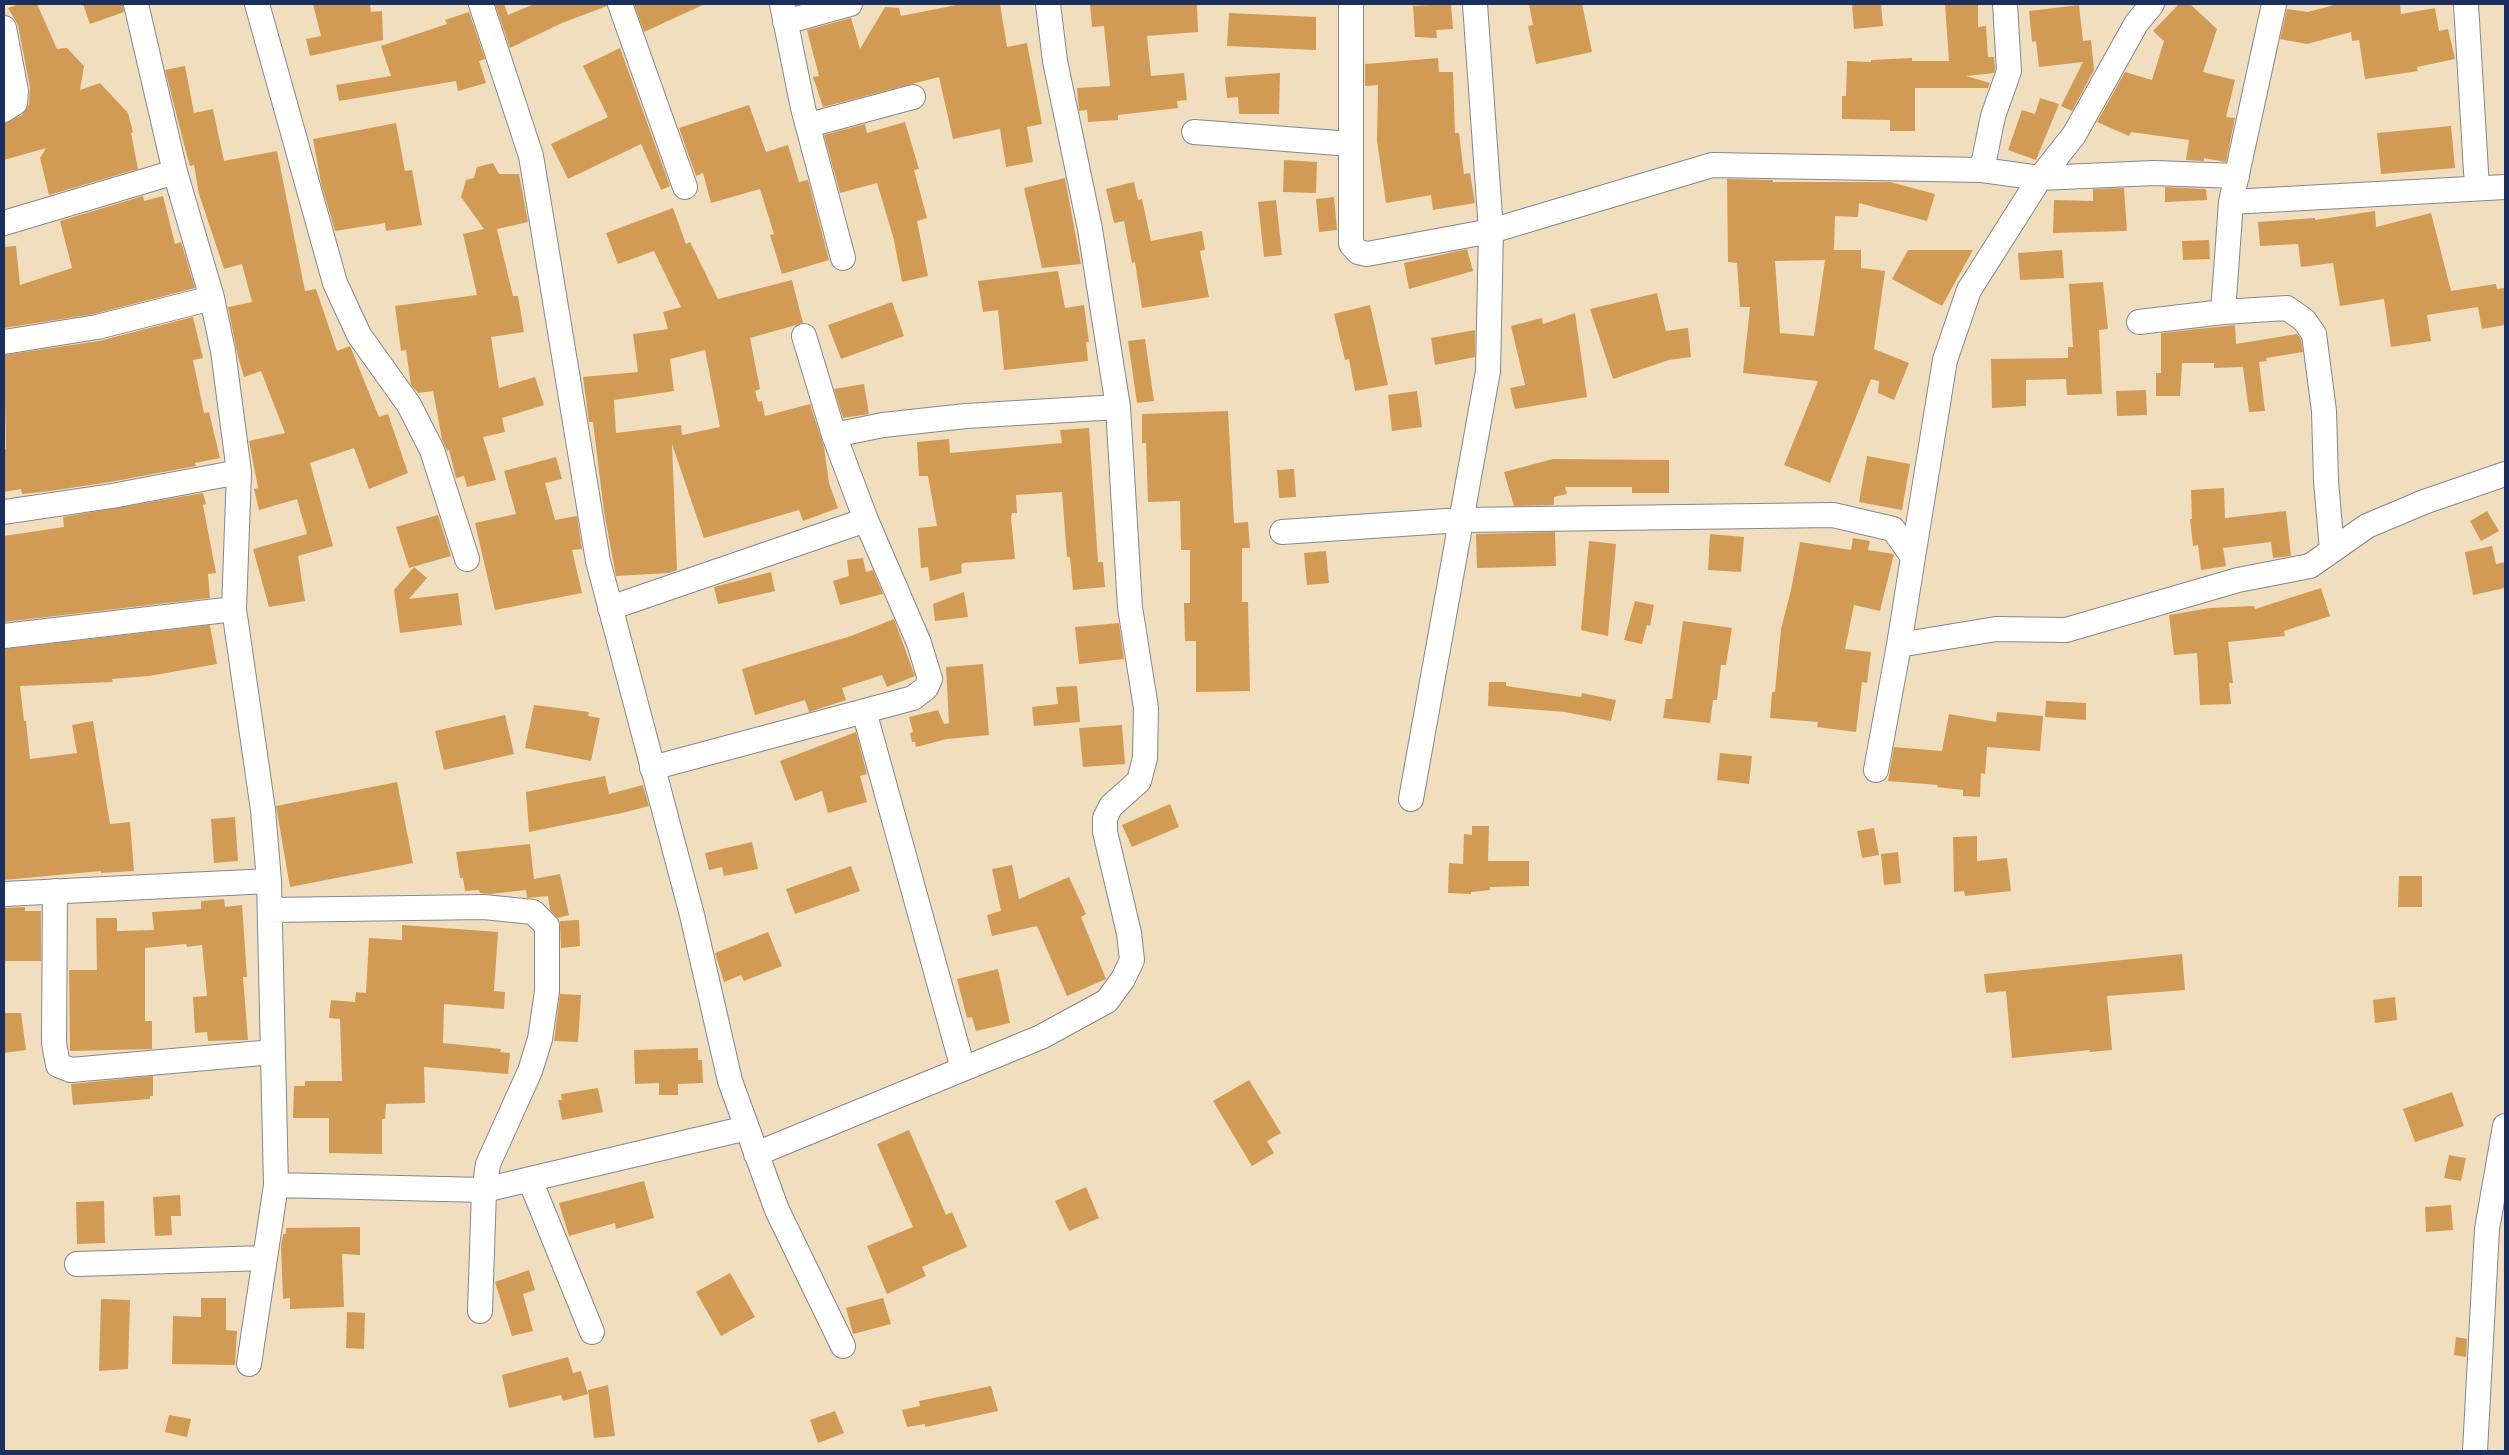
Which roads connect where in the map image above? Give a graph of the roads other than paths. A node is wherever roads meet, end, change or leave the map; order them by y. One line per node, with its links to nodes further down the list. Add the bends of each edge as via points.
1 (136, 4): 21 (street)
2 (258, 4): 46 (street, via 335,283 359,335 409,405 432,450)
3 (481, 4): 47 (street, via 532,156 598,560)
4 (620, 4): 24 (street)
5 (850, 4): 13 (street)
6 (1048, 4): 36 (street, via 1056,61 1090,229)
7 (1351, 4): 19 (street)
8 (1475, 4): 29 (street)
9 (2005, 4): 20 (street, via 2009,70 1993,116)
10 (2152, 4): 23 (street, via 2136,24 2074,135)
11 (2274, 4): 22 (street)
12 (2466, 4): 26 (street)
13 (783, 13): 17 (street)
14 (4, 28): 16 (street, via 16,91 16,103)
15 (913, 97): 17 (street)
16 (4, 110)
17 (809, 125): 30 (street)
18 (1194, 132): 19 (street)
19 (1350, 144): 29 (street, via 1350,244 1358,252 1367,254)
20 (1982, 170): 23 (street); 29 (street, via 1712,165)
21 (174, 172): 28 (street); 31 (street)
22 (2237, 176): 23 (street, via 2154,173); 27 (street)
23 (2040, 178): 45 (street, via 1969,290 1945,360)
24 (685, 187)
25 (2505, 187): 26 (street)
26 (2477, 188): 27 (street)
27 (2231, 202): 32 (street)
28 (4, 223)
29 (1492, 231): 42 (street, via 1488,371)
30 (843, 258)
31 (212, 298): 35 (street, via 98,327); 38 (street, via 223,351)
32 (2223, 312): 33 (street); 44 (street, via 2287,308 2304,320 2314,334 2324,411)
33 (2139, 322)
34 (804, 336): 37 (street)
35 (4, 342)
36 (1118, 407): 37 (street, via 966,416 883,425); 60 (street, via 1130,608 1146,708 1144,758 1139,781 1111,806 1105,818 1105,832 1129,933 1132,960 1124,979 1107,1001 1042,1037)
37 (834, 435): 41 (street)
38 (239, 472): 40 (street); 48 (street)
39 (2505, 474): 44 (street, via 2367,526)
40 (4, 512)
41 (866, 520): 47 (street); 51 (street, via 919,643 930,679 926,688 913,698)
42 (1461, 520): 43 (street); 45 (street, via 1833,515 1893,529); 54 (street)
43 (1282, 532)
44 (2332, 550): 50 (street, via 2310,566 2238,580 2066,630 1996,628)
45 (1913, 556): 50 (street)
46 (467, 559)
47 (610, 608): 52 (street)
48 (234, 609): 49 (street); 55 (street, via 263,810)
49 (4, 636)
50 (1898, 645): 53 (street)
51 (864, 711): 52 (street); 60 (street)
52 (652, 768): 62 (street, via 692,915 730,1081)
53 (1876, 770)
54 (1411, 799)
55 (269, 880): 56 (street); 58 (street)
56 (55, 891): 57 (street); 59 (street, via 54,1043 58,1065 71,1070)
57 (4, 894)
58 (270, 910): 59 (street); 66 (street, via 484,907 533,912 547,926 547,991 540,1039 530,1071 488,1164)
59 (273, 1052): 65 (street)
60 (963, 1069): 63 (street)
61 (2505, 1126): 73 (street, via 2487,1230)
62 (747, 1128): 63 (street); 64 (street)
63 (756, 1154): 71 (street, via 777,1210)
64 (530, 1180): 66 (street); 70 (street)
65 (276, 1185): 66 (street); 67 (street)
66 (484, 1190): 69 (street)
67 (265, 1258): 68 (street); 72 (street)
68 (77, 1264)
69 (480, 1311)
70 (592, 1332)
71 (842, 1346)
72 (249, 1364)
73 (2475, 1451)

